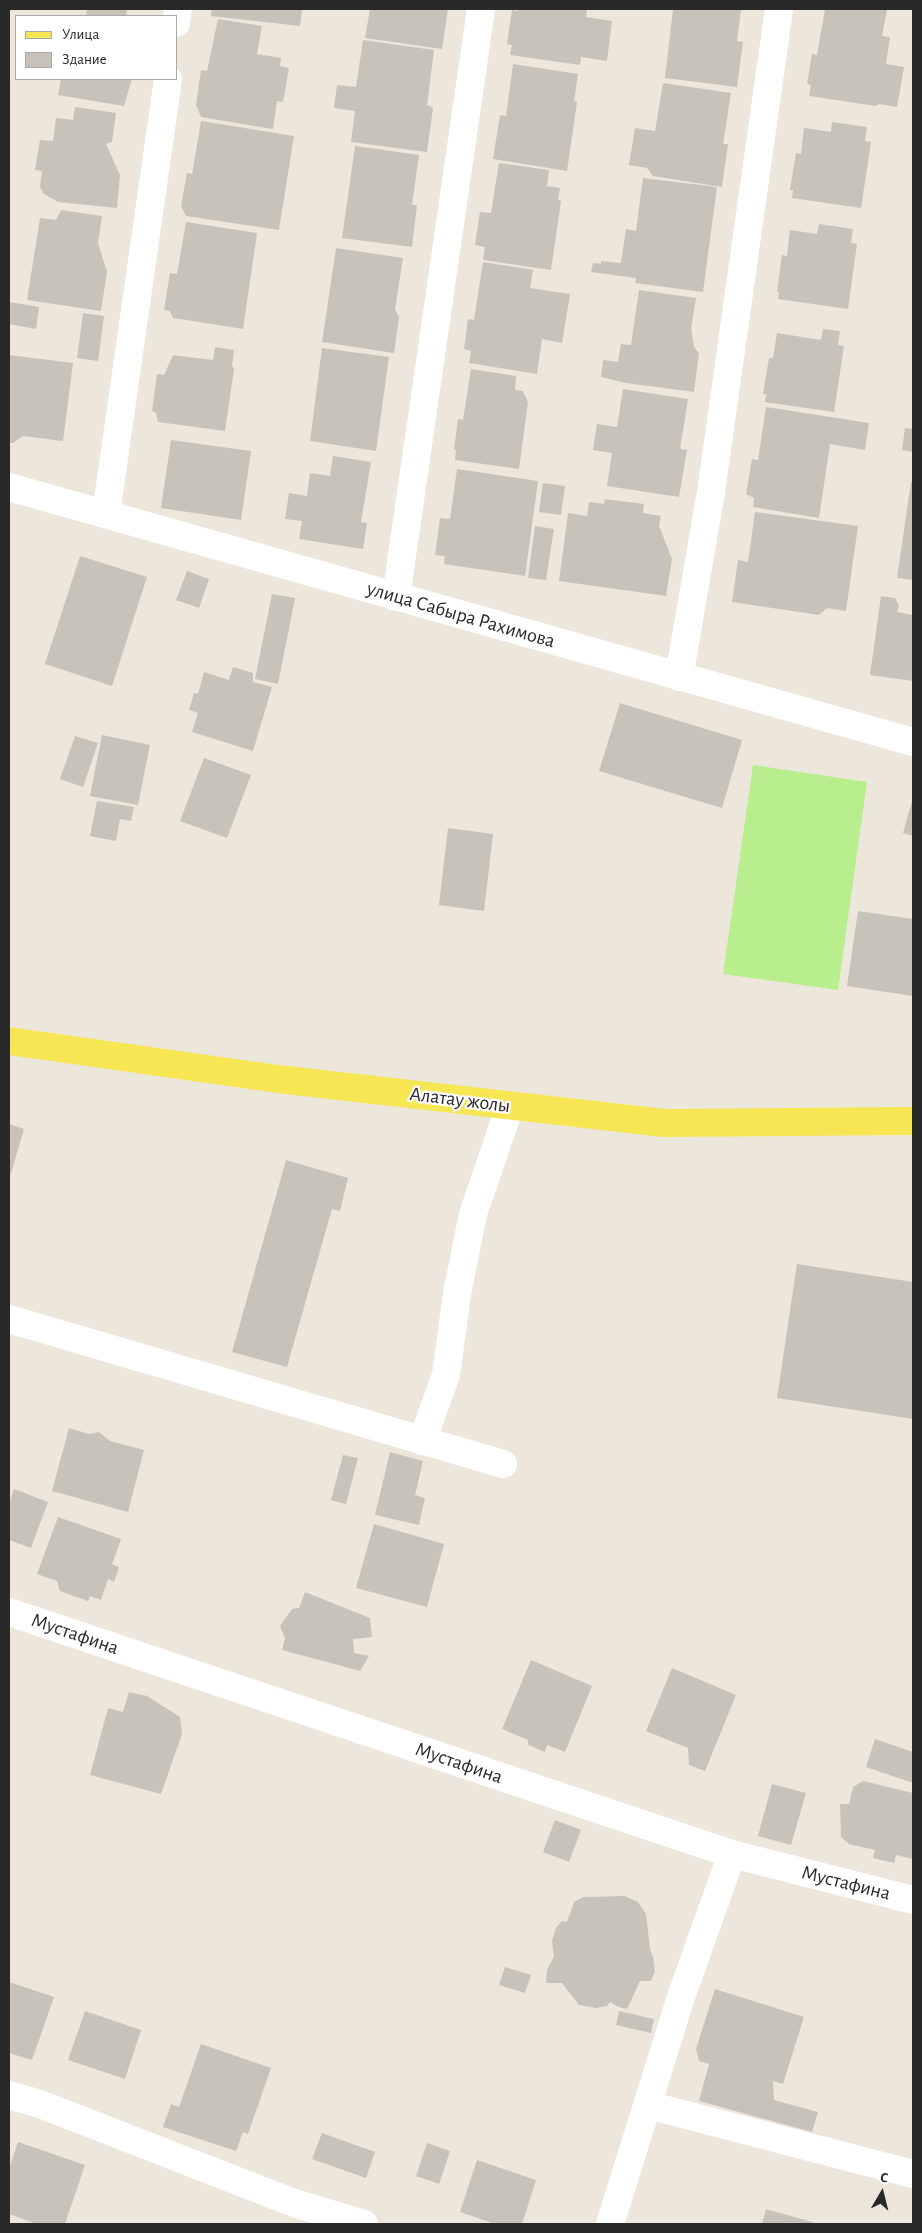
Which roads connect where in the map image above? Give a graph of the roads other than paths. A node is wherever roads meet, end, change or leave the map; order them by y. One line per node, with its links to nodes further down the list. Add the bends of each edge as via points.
1 (482, 9): 6 (street)
2 (779, 9): 7 (street, via 711,492)
3 (168, 80): 5 (street)
4 (9, 487): 5 (street, улица Сабыра Рахимова)
5 (106, 514): 6 (street, улица Сабыра Рахимова)
6 (396, 597): 7 (street, улица Сабыра Рахимова)
7 (679, 677): 8 (street, улица Сабыра Рахимова)
8 (913, 742)
9 (9, 1041): 10 (main road, Алатау жолы, via 278,1079)
10 (510, 1106): 11 (main road, Алатау жолы, via 664,1123); 13 (street, via 472,1214 446,1375)
11 (913, 1121)
12 (9, 1319): 13 (street)
13 (422, 1441): 14 (street)
14 (503, 1464)
15 (9, 1612): 16 (street, Мустафина)
16 (732, 1854): 17 (street, Мустафина); 19 (street, via 681,1997)
17 (913, 1900)
18 (9, 2094): 21 (street, via 294,2203)
19 (648, 2104): 20 (street); 22 (street)
20 (913, 2174)
21 (364, 2224)
22 (610, 2224)

